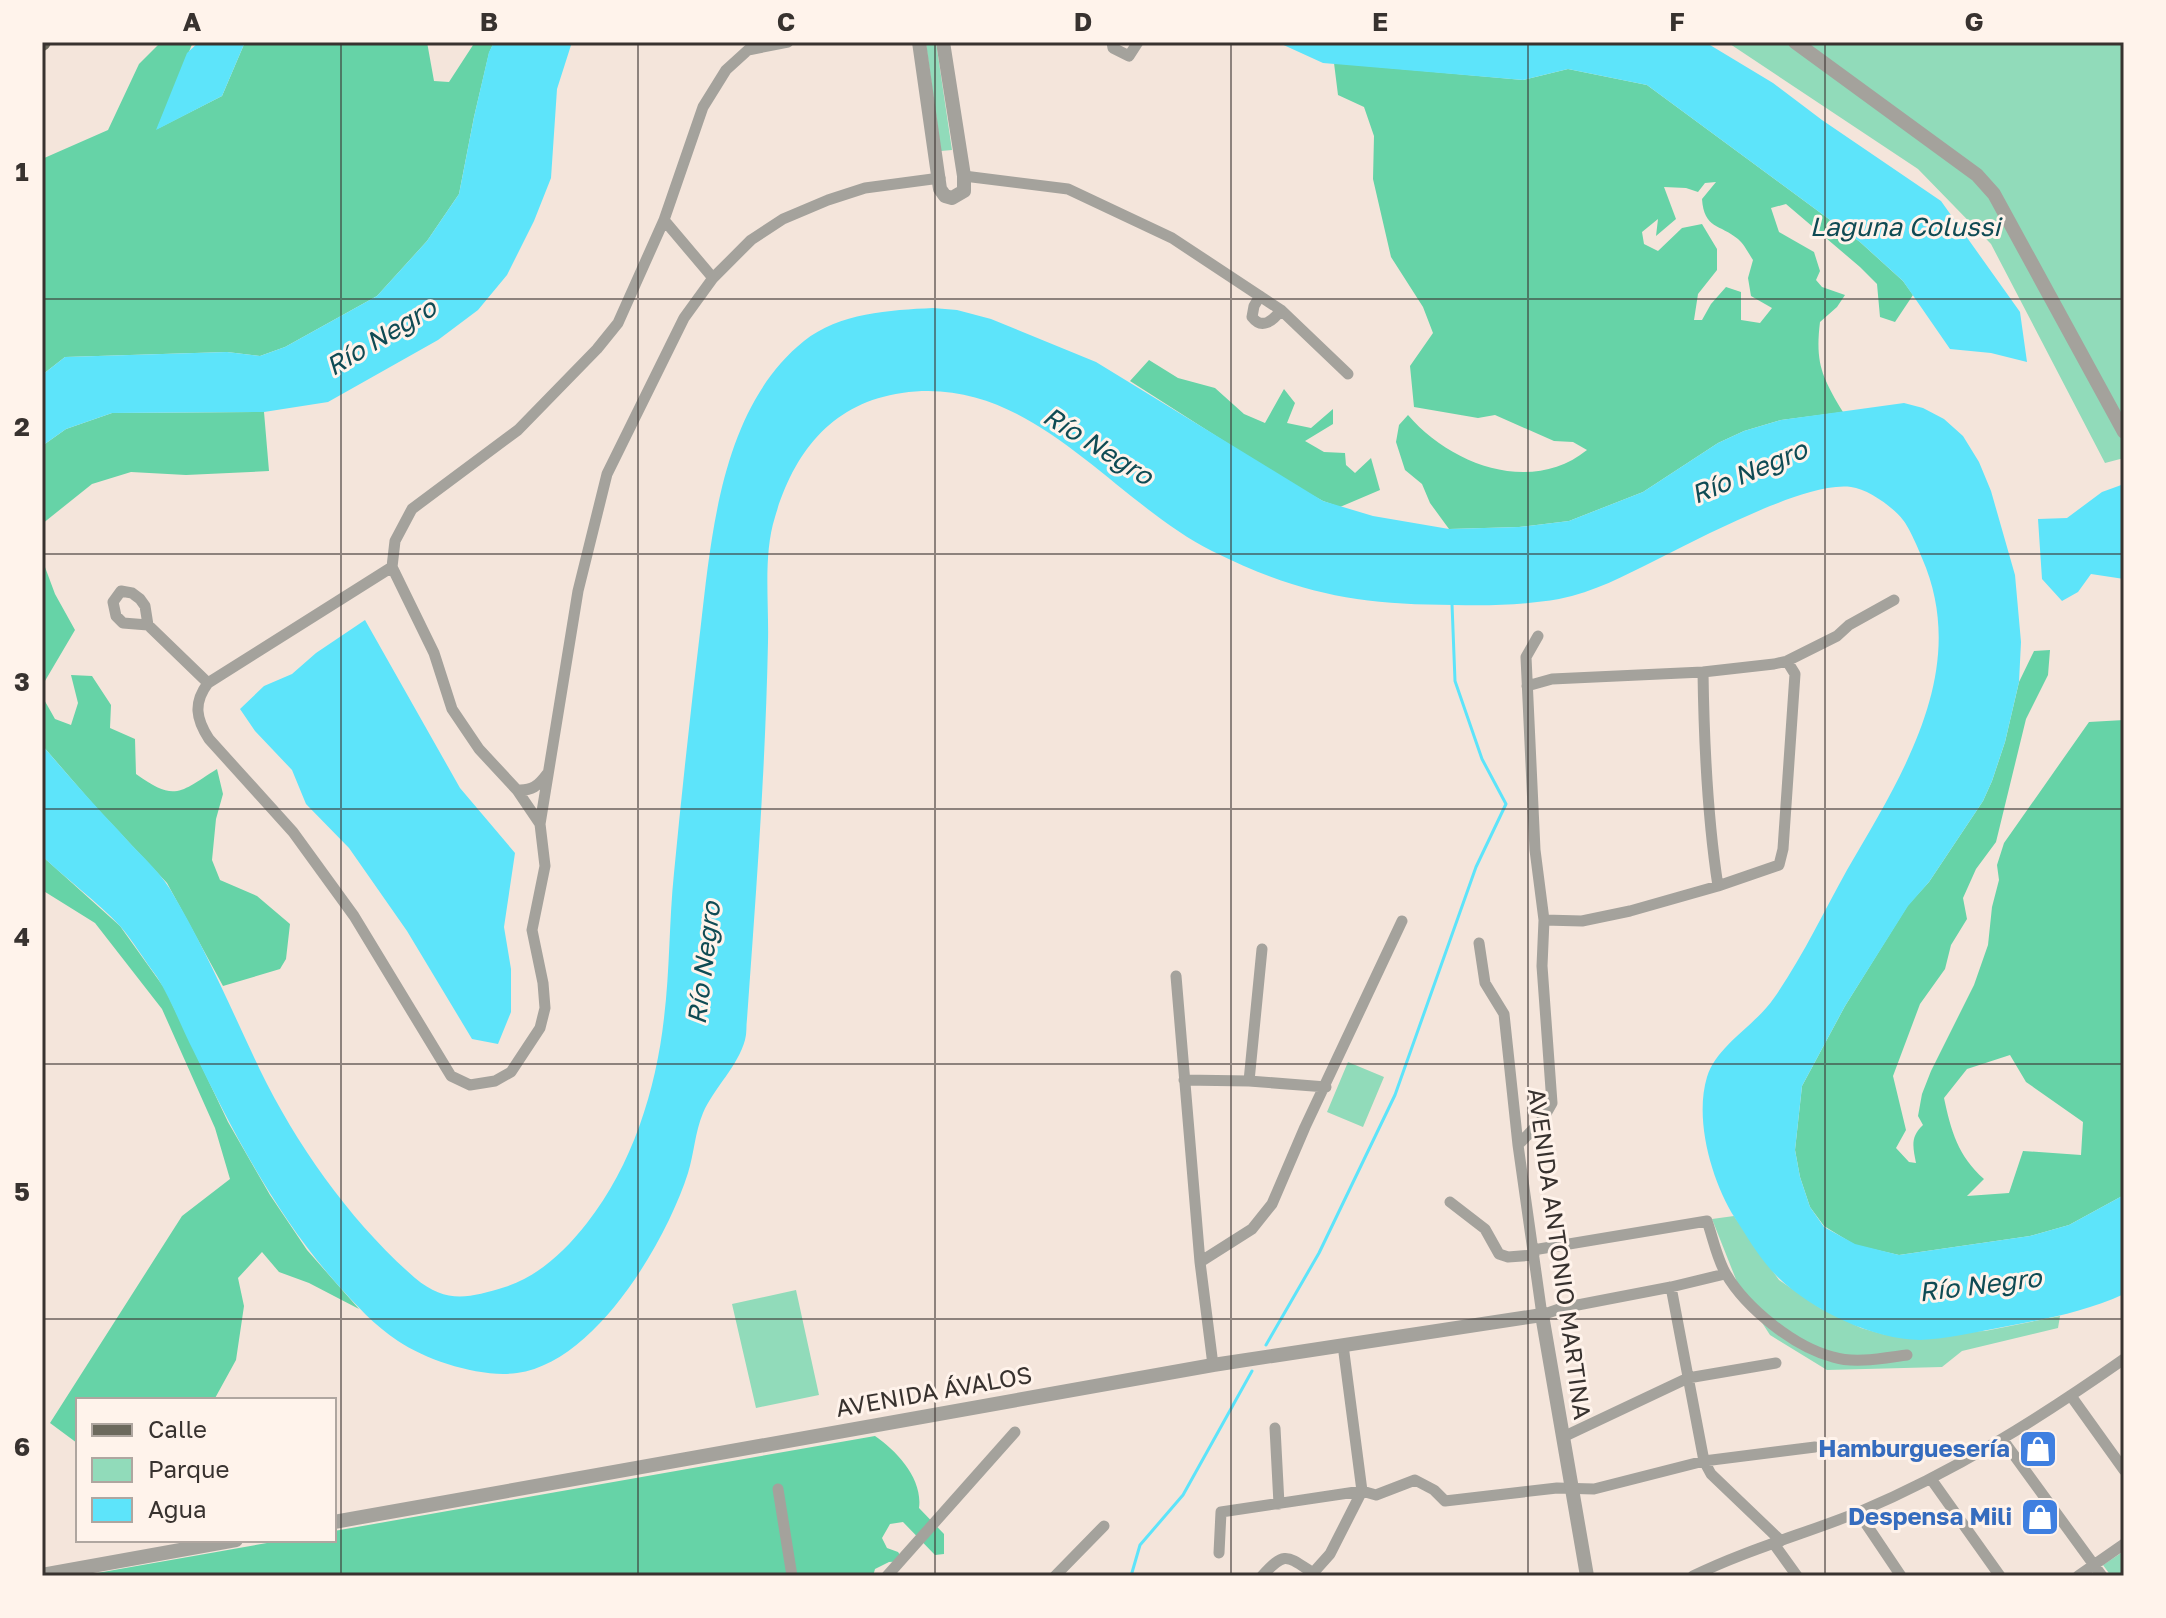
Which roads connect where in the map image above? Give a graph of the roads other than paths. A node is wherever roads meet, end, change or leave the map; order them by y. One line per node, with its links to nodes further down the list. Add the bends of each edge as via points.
1 (788, 42): 9 (street, via 748,50 726,70 703,107)
2 (919, 42): 8 (street)
3 (943, 42): 7 (street)
4 (1112, 42): 5 (street, via 1129,56)
5 (1138, 42)
6 (1795, 42): 14 (street, via 1977,175 1994,194)
7 (964, 176): 8 (street); 8 (street, via 964,191 952,198 940,189); 11 (street, via 1068,189 1172,238)
8 (940, 178): 10 (street, via 865,188 805,209 751,240)
9 (664, 220): 10 (street); 15 (street, via 618,323 518,430 412,509 395,541)
10 (713, 278): 23 (street, via 684,318 607,474 578,591)
11 (1260, 296): 12 (street); 12 (street, via 1255,321 1270,322)
12 (1281, 310): 13 (street)
13 (1348, 374)
14 (2124, 432)
15 (392, 567): 21 (street); 24 (street, via 434,653 452,709)
16 (1894, 600): 19 (street)
17 (148, 625): 21 (street)
18 (1538, 636): 22 (street, via 1526,657)
19 (1787, 661): 20 (street); 26 (street, via 1795,674 1794,719 1779,865)
20 (1703, 672): 22 (street, via 1552,679); 26 (street, via 1705,758)
21 (208, 683): 25 (street, via 200,695 198,722 209,739 293,832 354,916 451,1076 470,1085 511,1072 540,1028 544,995 532,930 545,866)
22 (1527, 686): 27 (street)
23 (547, 774): 24 (street, via 534,788); 25 (street)
24 (517, 790): 25 (street)
25 (540, 824)
26 (1718, 886): 27 (street, via 1594,919)
27 (1544, 920): 35 (street, via 1542,966 1552,1103)
28 (1402, 921): 34 (street)
29 (1479, 943): 35 (street, AVENIDA ANTONIO MARTINA, via 1485,983 1504,1014)
30 (1262, 949): 33 (street)
31 (1176, 976): 32 (street)
32 (1184, 1080): 33 (street); 38 (street)
33 (1249, 1081): 34 (street)
34 (1326, 1087): 38 (street, via 1272,1204 1252,1229)
35 (1518, 1145): 37 (street, AVENIDA ANTONIO MARTINA)
36 (1450, 1202): 37 (street, via 1485,1229 1499,1254)
37 (1534, 1252): 39 (street, via 1707,1221); 41 (street, AVENIDA ANTONIO MARTINA)
38 (1200, 1262): 46 (street)
39 (1725, 1274): 40 (street); 43 (street, via 1770,1323 1834,1358)
40 (1671, 1287): 41 (street); 47 (street)
41 (1542, 1315): 42 (street, AVENIDA ÁVALOS); 51 (street, AVENIDA ANTONIO MARTINA)
42 (1343, 1345): 46 (street, AVENIDA ÁVALOS); 59 (street)
43 (1907, 1355)
44 (2124, 1359): 48 (street)
45 (1776, 1363): 47 (street)
46 (1213, 1365): 62 (street, AVENIDA ÁVALOS)
47 (1688, 1378): 51 (street); 54 (street)
48 (2071, 1396): 52 (street); 55 (street)
49 (1275, 1428): 60 (street)
50 (1015, 1432): 70 (street)
51 (1563, 1437): 57 (street, AVENIDA ANTONIO MARTINA)
52 (2003, 1440): 56 (street); 68 (street)
53 (1815, 1447): 54 (street)
54 (1704, 1461): 57 (street, via 1594,1489); 65 (street)
55 (2124, 1470)
56 (1931, 1479): 61 (street); 78 (street)
57 (1573, 1488): 59 (street, via 1445,1501 1415,1480 1376,1495); 75 (street, AVENIDA ANTONIO MARTINA)
58 (778, 1489): 72 (street)
59 (1362, 1491): 60 (street); 74 (street, via 1330,1554 1313,1573 1289,1557 1278,1558)
60 (1279, 1504): 67 (street, via 1221,1512)
61 (1858, 1512): 65 (street); 77 (street)
62 (336, 1522)
63 (1104, 1526): 73 (street)
64 (225, 1542): 69 (street)
65 (1777, 1542): 71 (street); 76 (street)
66 (2124, 1544): 68 (street)
67 (1219, 1553)
68 (2094, 1565): 79 (street); 80 (street)
69 (42, 1575)
70 (888, 1575)
71 (1696, 1575)
72 (792, 1576)
73 (1055, 1576)
74 (1262, 1576)
75 (1587, 1576)
76 (1797, 1576)
77 (1901, 1576)
78 (2000, 1576)
79 (2078, 1576)
80 (2102, 1576)

